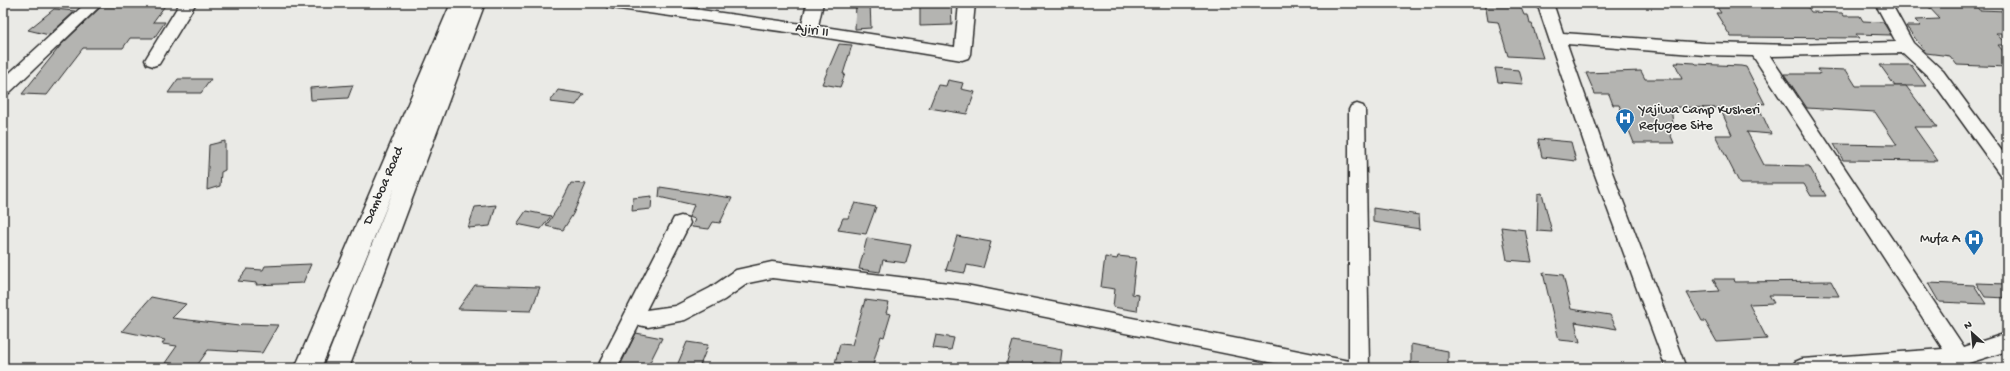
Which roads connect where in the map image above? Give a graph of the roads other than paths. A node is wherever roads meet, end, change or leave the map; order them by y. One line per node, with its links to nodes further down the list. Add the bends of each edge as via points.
1 (95, 3): 15 (street)
2 (188, 3): 14 (street)
3 (460, 3): 22 (main road, Damboa Road)
4 (476, 3): 23 (main road, Damboa Road)
5 (612, 3): 10 (street, Ajiri II)
6 (815, 3): 10 (street)
7 (967, 3): 10 (street, Ajiri II, via 962,54)
8 (1545, 3): 11 (street)
9 (1883, 3): 12 (street)
10 (810, 30)
11 (1557, 38): 13 (street, via 1705,49); 27 (street, via 1603,172)
12 (1907, 47): 13 (street); 17 (street, via 1937,75)
13 (1758, 50): 21 (street)
14 (153, 60)
15 (3, 88)
16 (1357, 110): 26 (street)
17 (2007, 171)
18 (681, 223): 19 (street)
19 (634, 316): 24 (street); 25 (street, via 648,319 678,314 717,294 743,276 772,270 966,294)
20 (2007, 342): 21 (street)
21 (1959, 357): 28 (street)
22 (308, 368)
23 (336, 368)
24 (607, 368)
25 (1342, 368)
26 (1358, 368)
27 (1676, 368)
28 (1802, 368)

